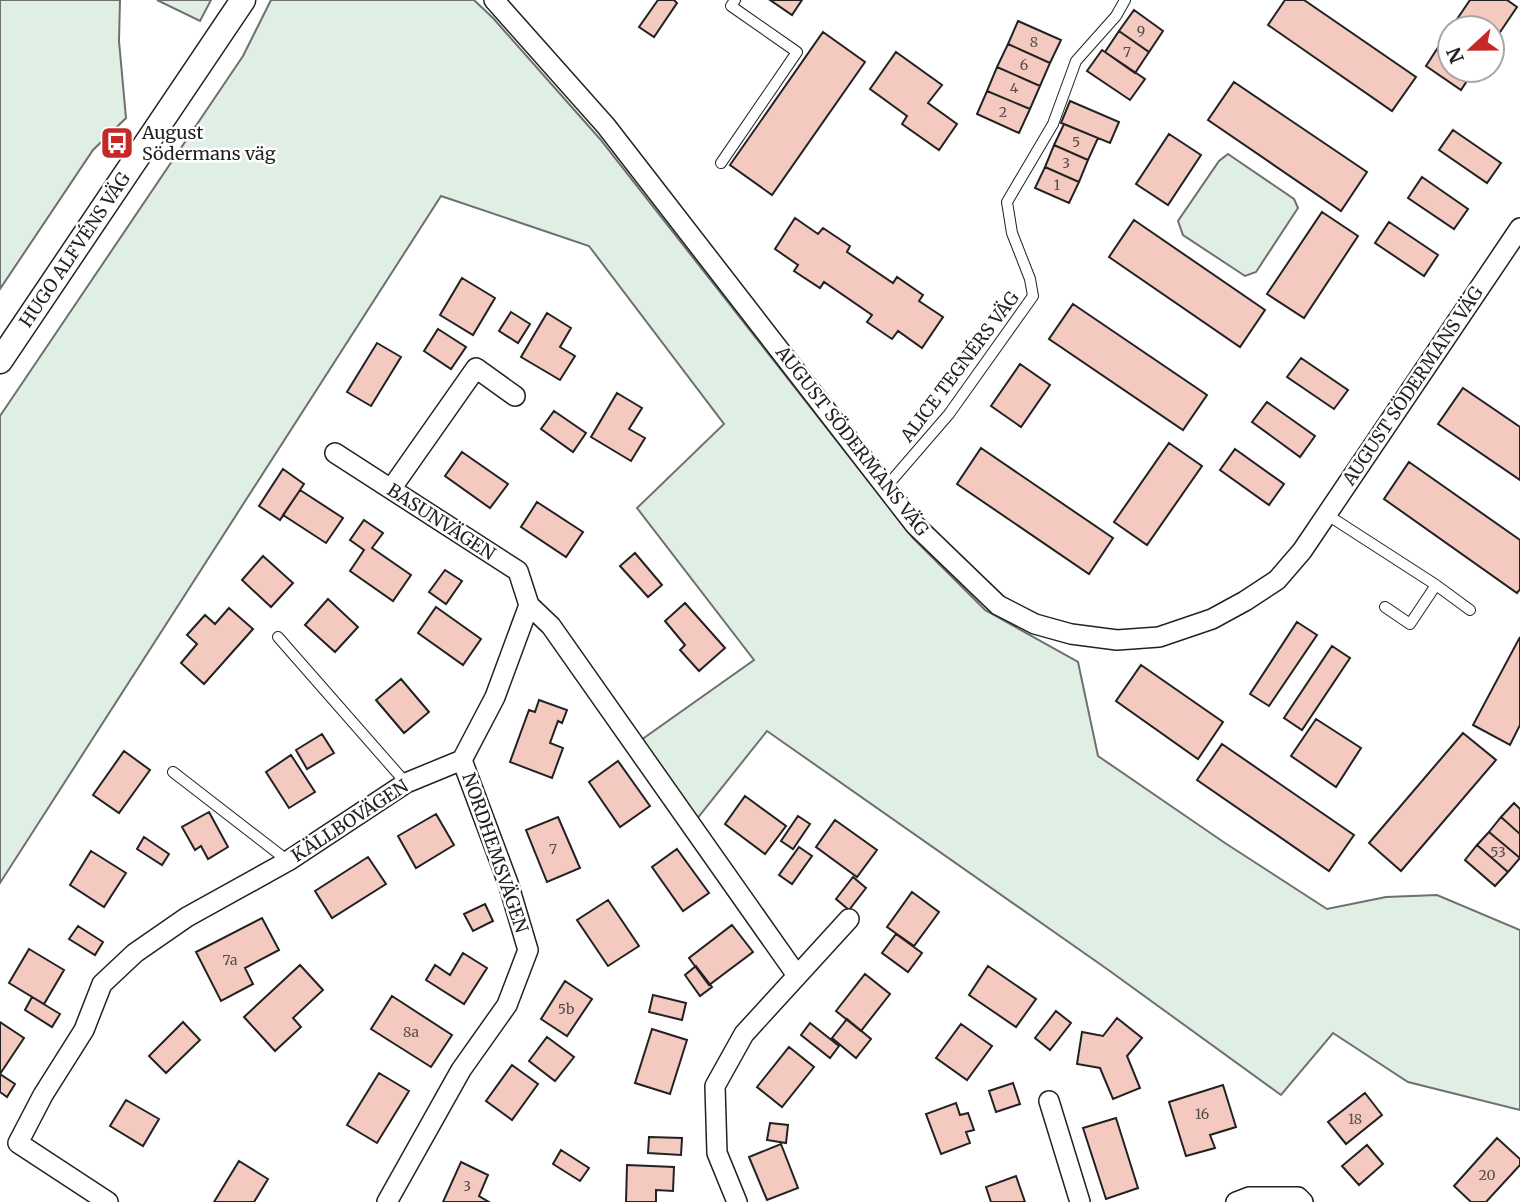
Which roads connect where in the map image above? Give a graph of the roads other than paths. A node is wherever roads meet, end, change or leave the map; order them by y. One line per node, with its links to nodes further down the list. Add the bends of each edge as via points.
1 (243, 0): 7 (street, HUGO ALFVÉNS VÄG)
2 (735, 0): 5 (lane, via 731,6 797,52)
3 (1125, 0): 10 (lane, ALICE TEGNÉRS VÄG, via 1076,61 1053,124 1007,202 1033,296 949,414)
4 (498, 2): 10 (street, AUGUST SÖDERMANS VÄG, via 606,126)
5 (721, 163)
6 (1520, 228): 12 (street, AUGUST SÖDERMANS VÄG)
7 (0, 361)
8 (515, 396): 11 (street, via 476,368)
9 (335, 453): 11 (street, BASUNVÄGEN)
10 (886, 487): 12 (street, AUGUST SÖDERMANS VÄG, via 915,525 998,605 1035,624 1117,640 1159,637 1212,619 1245,601 1276,580)
11 (391, 489): 14 (street, BASUNVÄGEN, via 517,571)
12 (1326, 514): 13 (lane)
13 (1436, 585): 15 (lane, via 1410,624); 16 (lane)
14 (529, 605): 18 (street, via 495,697); 23 (street, via 551,626)
15 (1385, 607)
16 (1470, 610)
17 (278, 638): 20 (lane)
18 (462, 760): 20 (street, KÄLLBOVÄGEN); 26 (street, NORDHEMSVÄGEN, via 528,950 507,1005 461,1070)
19 (173, 772): 21 (lane)
20 (405, 783): 21 (street, KÄLLBOVÄGEN)
21 (288, 861): 25 (street, KÄLLBOVÄGEN, via 187,917 135,953 102,984 84,1030 18,1143)
22 (849, 919): 23 (street)
23 (796, 974): 27 (street, via 744,1034 715,1086 717,1153)
24 (1049, 1101): 28 (street)
25 (99, 1200)
26 (387, 1202)
27 (737, 1202)
28 (1080, 1202)
29 (1236, 1202): 30 (street, via 1249,1197 1298,1197)
30 (1303, 1202)

